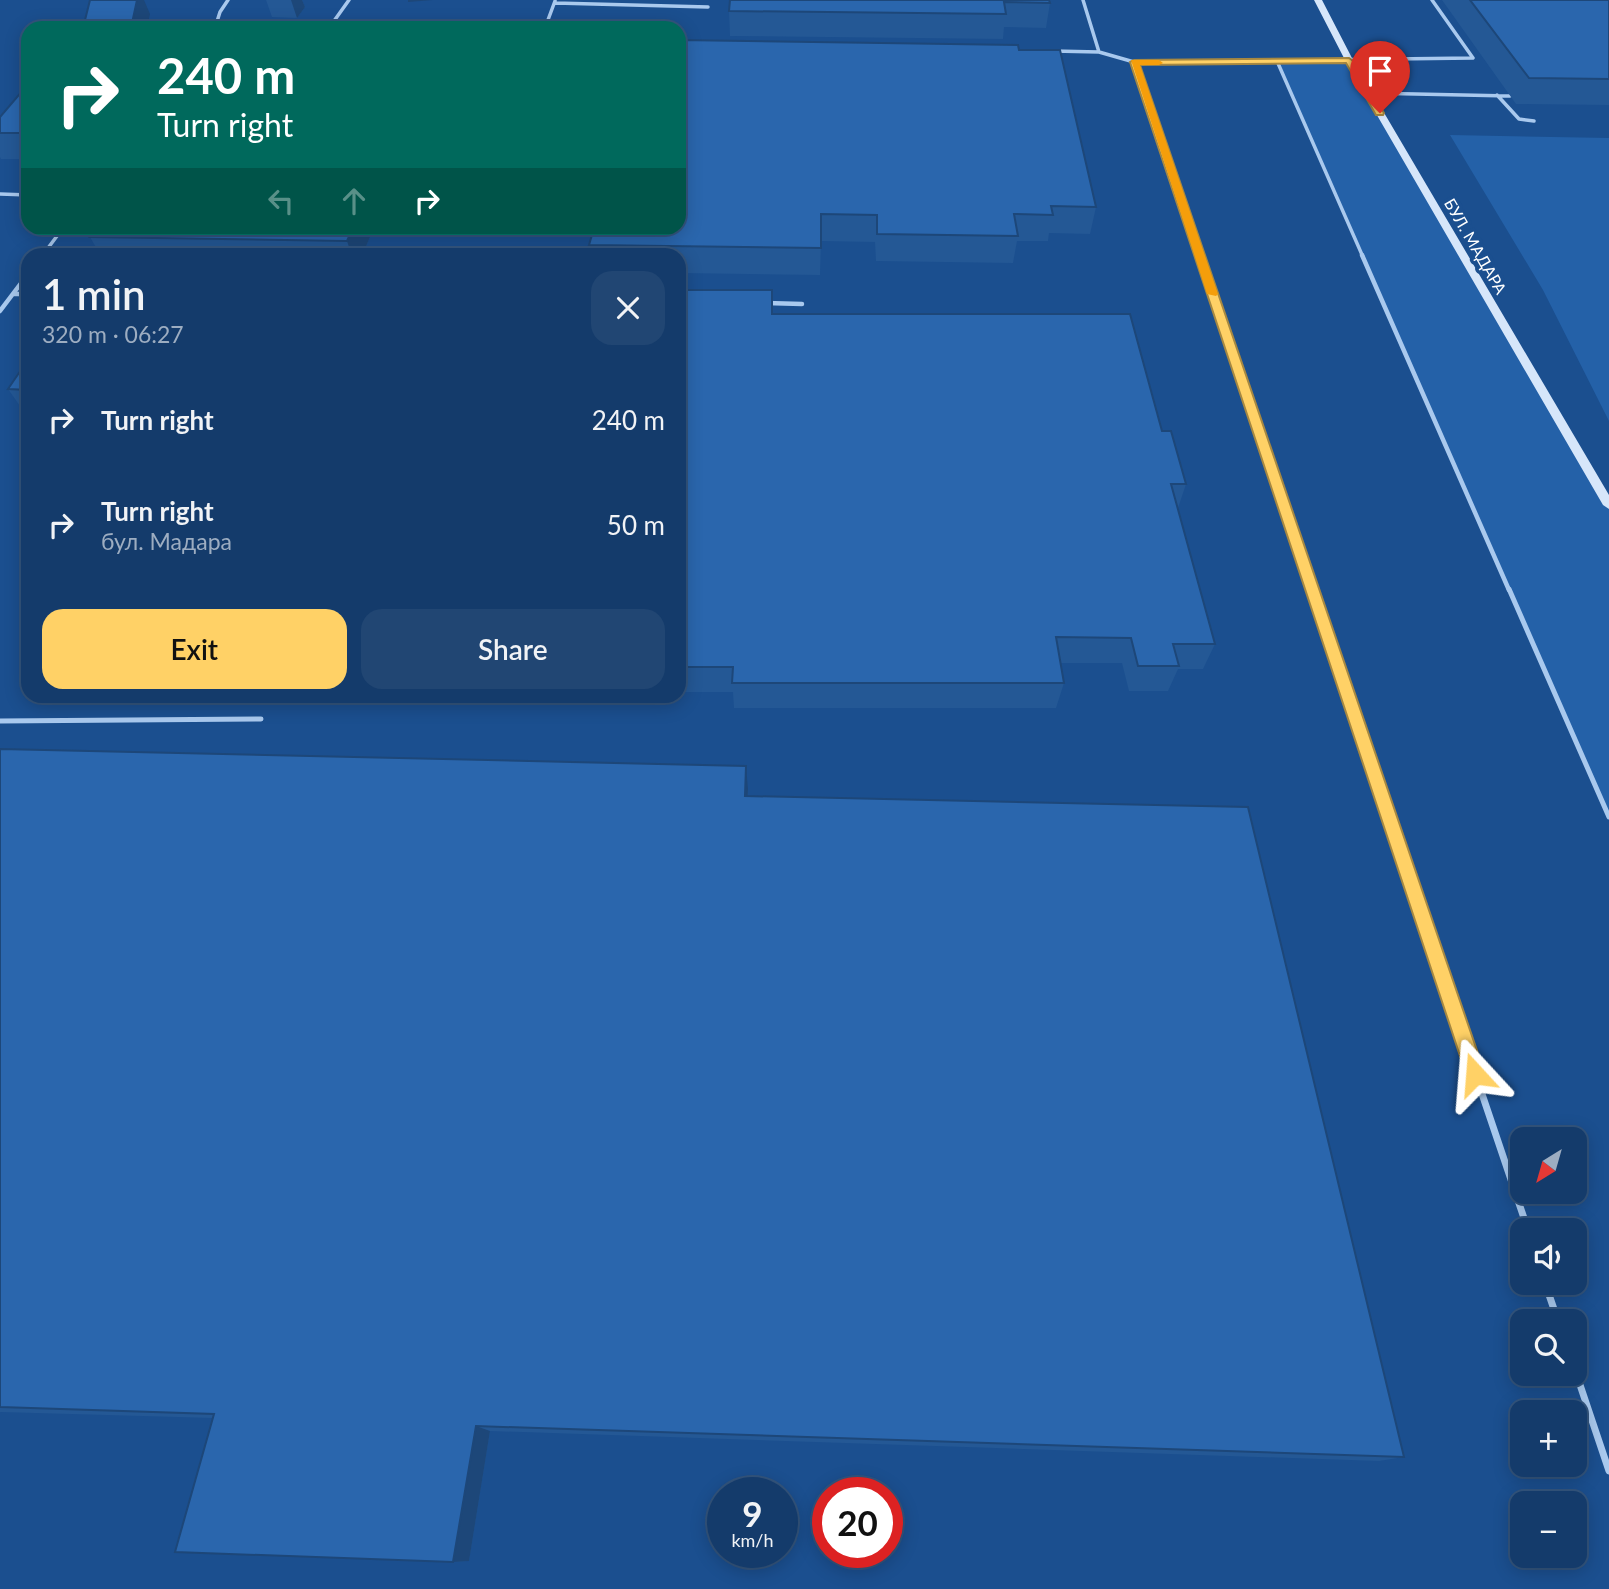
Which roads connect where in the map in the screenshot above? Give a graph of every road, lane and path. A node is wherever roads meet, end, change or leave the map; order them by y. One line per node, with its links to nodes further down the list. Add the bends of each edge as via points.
1 (228, 0): 8 (lane)
2 (349, 0): 9 (lane)
3 (1083, 0): 12 (lane)
4 (1318, 0): 14 (main road, БУЛ. МАДАРА)
5 (1432, 0): 14 (lane, via 1473,58)
6 (555, 1): 7 (lane); 10 (lane)
7 (708, 7)
8 (217, 21)
9 (334, 21)
10 (548, 21)
11 (1043, 50): 12 (lane)
12 (1099, 52): 15 (lane)
13 (1277, 61): 14 (lane); 15 (lane); 31 (lane)
14 (1349, 61): 16 (main road, БУЛ. МАДАРА)
15 (1134, 62): 32 (lane)
16 (1368, 93): 17 (lane); 28 (main road, БУЛ. МАДАРА)
17 (1497, 95): 18 (lane); 19 (lane, via 1519,119)
18 (1510, 96)
19 (1534, 121)
20 (0, 194): 21 (lane)
21 (21, 195)
22 (21, 283): 23 (lane)
23 (13, 294): 24 (lane); 27 (lane)
24 (21, 294)
25 (761, 303): 26 (lane)
26 (802, 303)
27 (0, 311)
28 (1609, 505)
29 (261, 719): 30 (lane)
30 (0, 721)
31 (1609, 817)
32 (1524, 1218)
33 (1580, 1386): 34 (lane)
34 (1609, 1471)

